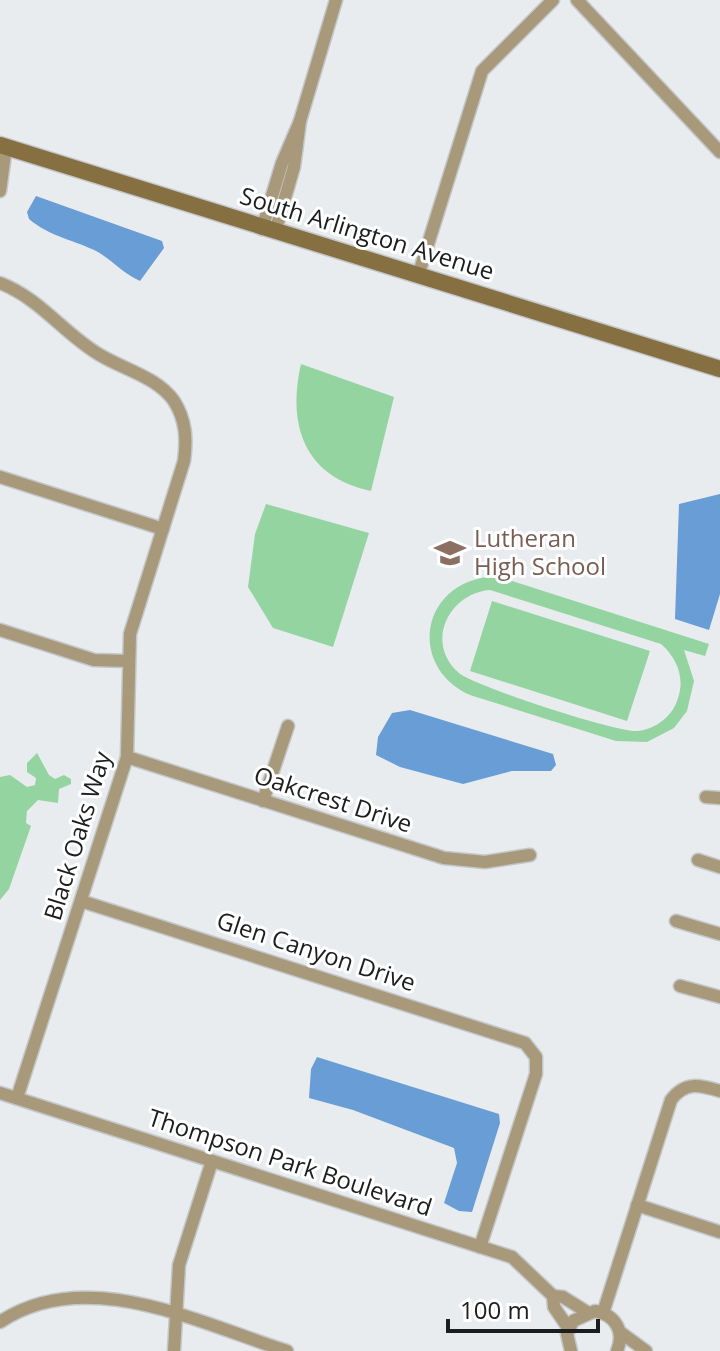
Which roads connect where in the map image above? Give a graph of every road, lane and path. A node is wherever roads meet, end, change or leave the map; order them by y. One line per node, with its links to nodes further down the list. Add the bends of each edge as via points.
1 (336, 0): 7 (street, via 300,121 294,167)
2 (553, 0): 8 (street, via 482,71)
3 (577, 0): 5 (street)
4 (3, 146): 6 (street); 7 (main road, South Arlington Avenue)
5 (720, 152)
6 (0, 191)
7 (268, 230): 8 (main road, South Arlington Avenue)
8 (419, 273): 10 (main road, South Arlington Avenue)
9 (0, 283): 12 (street, Black Oaks Way, via 34,299 99,354 163,389 183,419 186,442)
10 (720, 369)
11 (0, 477): 12 (street)
12 (163, 529): 14 (street, Black Oaks Way, via 130,634)
13 (0, 631): 14 (street, via 94,660)
14 (127, 661): 16 (street, Black Oaks Way)
15 (288, 726): 19 (street)
16 (127, 757): 19 (street, Oakcrest Drive); 23 (street, Black Oaks Way)
17 (706, 797): 18 (street)
18 (720, 798)
19 (263, 801): 20 (street, Oakcrest Drive, via 444,858 485,862)
20 (530, 855)
21 (698, 860): 22 (street)
22 (720, 867)
23 (81, 901): 30 (street, Black Oaks Way); 34 (street, Glen Canyon Drive, via 519,1039 534,1053 536,1074)
24 (676, 921): 25 (street)
25 (720, 934)
26 (680, 986): 27 (street)
27 (720, 997)
28 (720, 1091): 32 (street, via 685,1087 671,1100)
29 (0, 1093): 30 (street, Thompson Park Boulevard)
30 (17, 1098): 31 (street, Thompson Park Boulevard)
31 (212, 1161): 34 (street, Thompson Park Boulevard); 38 (street, via 183,1249)
32 (637, 1205): 33 (street); 37 (street)
33 (720, 1232)
34 (480, 1247): 35 (street, Thompson Park Boulevard, via 512,1257)
35 (553, 1296): 36 (street, Thompson Park Boulevard); 40 (street, Thompson Park Boulevard)
36 (587, 1312): 37 (street); 40 (street)
37 (603, 1313): 41 (street)
38 (174, 1315): 39 (street, via 138,1303 90,1298); 42 (street); 43 (street)
39 (2, 1317)
40 (569, 1329): 44 (street)
41 (620, 1332): 45 (street); 46 (street)
42 (174, 1351)
43 (287, 1351)
44 (571, 1351)
45 (617, 1351)
46 (646, 1351)

